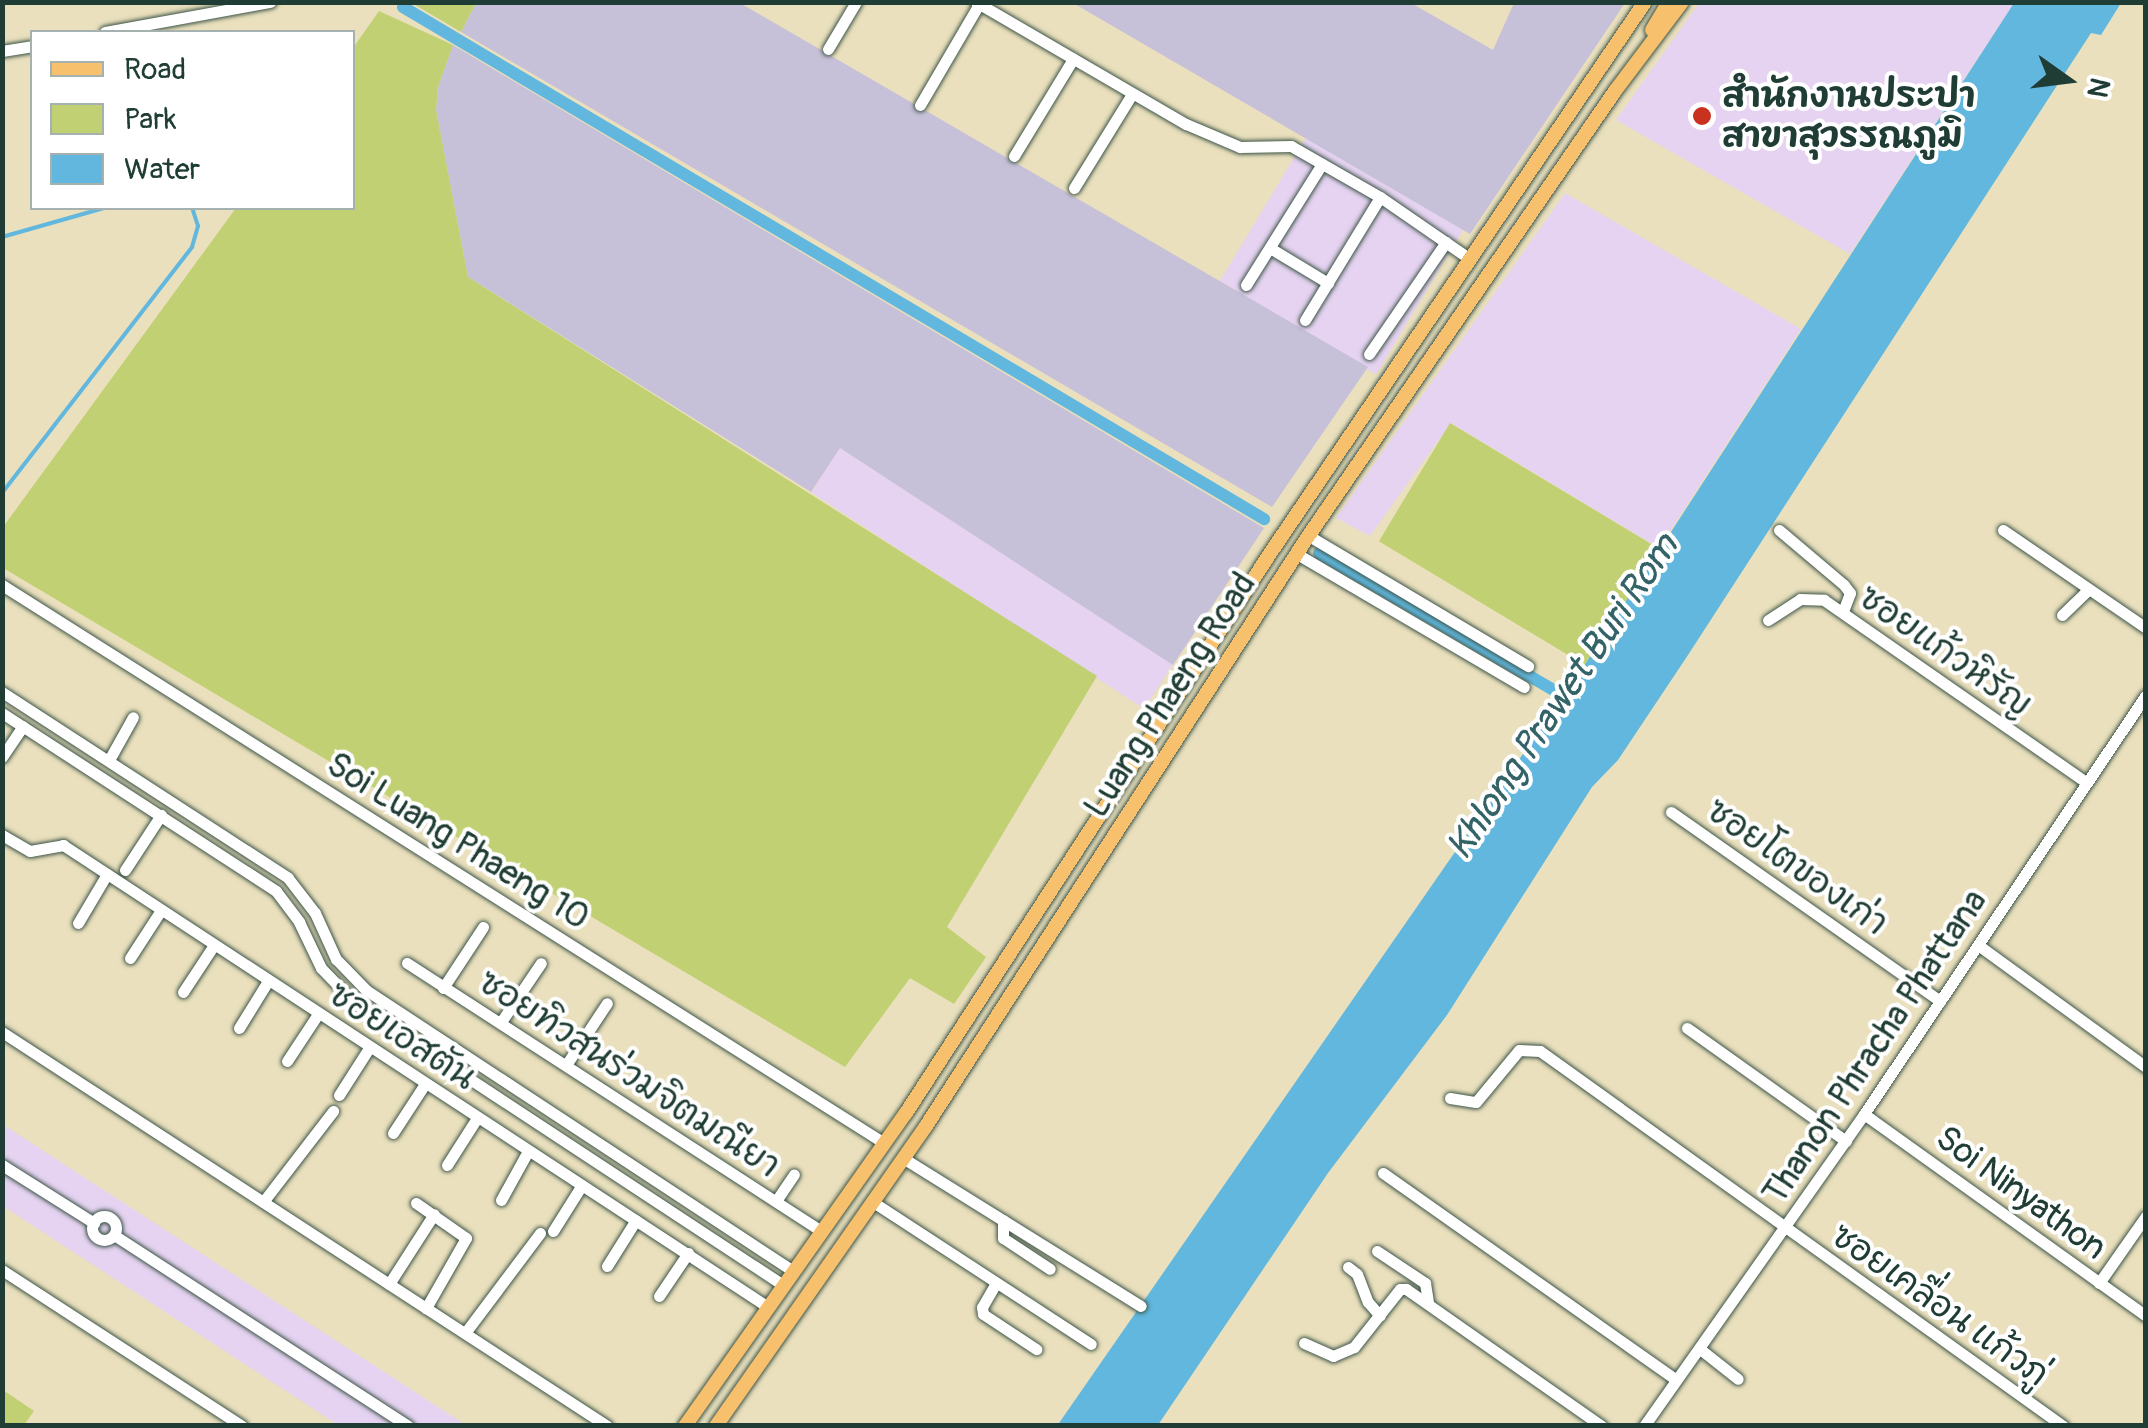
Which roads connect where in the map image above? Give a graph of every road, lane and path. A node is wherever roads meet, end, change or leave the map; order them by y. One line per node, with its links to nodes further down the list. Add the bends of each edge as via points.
1 (270, 2): 7 (street)
2 (856, 2): 9 (street)
3 (1644, 2): 21 (main road, Luang Phaeng Road)
4 (1669, 2): 12 (main road)
5 (1682, 2): 12 (main road, Luang Phaeng Road)
6 (978, 3): 11 (street); 14 (street)
7 (116, 30)
8 (30, 46): 10 (street)
9 (828, 49)
10 (2, 51)
11 (1073, 59): 13 (street); 15 (street)
12 (1615, 90): 28 (main road, Luang Phaeng Road)
13 (1132, 94): 16 (street, via 1233,145 1286,145); 17 (street)
14 (920, 105)
15 (1014, 156)
16 (1322, 164): 18 (street); 20 (street)
17 (1074, 188)
18 (1380, 197): 19 (street); 22 (street)
19 (1446, 242): 21 (street); 25 (street)
20 (1270, 248): 22 (street); 23 (street)
21 (1470, 259): 77 (main road, Luang Phaeng Road)
22 (1328, 283): 24 (street)
23 (1246, 285)
24 (1305, 320)
25 (1369, 354)
26 (1779, 530): 32 (street, via 1844,585 1850,594)
27 (2003, 530): 31 (street)
28 (1309, 536): 29 (main road, Luang Phaeng Road); 36 (street)
29 (1297, 554): 37 (street); 80 (main road, Luang Phaeng Road)
30 (2, 584): 83 (street, Soi Luang Phaeng 10)
31 (2089, 589): 33 (street); 35 (street)
32 (1843, 612): 34 (street, ซอยแก้วหิรัญ, via 1810,596); 45 (street, ซอยแก้วหิรัญ)
33 (2062, 615)
34 (1768, 620)
35 (2146, 628)
36 (1528, 666)
37 (1524, 687)
38 (2, 692): 44 (street)
39 (2146, 695): 45 (street, Thanon Phracha Phattana)
40 (2, 713): 42 (street)
41 (133, 717): 44 (street)
42 (22, 726): 43 (street); 47 (street)
43 (2, 757)
44 (109, 760): 100 (street, via 288,878 336,959 366,990)
45 (2086, 782): 55 (street, Thanon Phracha Phattana)
46 (1671, 812): 62 (street, ซอยโตของเก่า)
47 (161, 815): 49 (street); 103 (street, via 276,891 322,968 356,1004)
48 (2, 835): 50 (street, ซอยเอสตัน, via 30,851 63,845)
49 (125, 870)
50 (107, 874): 51 (street, ซอยเอสตัน); 52 (street)
51 (160, 910): 54 (street, ซอยเอสตัน); 56 (street)
52 (78, 923)
53 (483, 927): 60 (street)
54 (214, 945): 59 (street, ซอยเอสตัน); 61 (street)
55 (1978, 945): 62 (street, Thanon Phracha Phattana); 72 (street)
56 (130, 958)
57 (541, 963): 65 (street)
58 (406, 964): 60 (street, ซอยทิวสนร่วมจิตมณียา)
59 (268, 981): 64 (street, ซอยเอสตัน); 66 (street)
60 (443, 988): 65 (street, ซอยทิวสนร่วมจิตมณียา)
61 (183, 992)
62 (1940, 1000): 78 (street, Thanon Phracha Phattana)
63 (607, 1003): 71 (street)
64 (318, 1014): 69 (street, ซอยเอสตัน); 70 (street)
65 (501, 1022): 71 (street, ซอยทิวสนร่วมจิตมณียา)
66 (239, 1028)
67 (1687, 1028): 82 (street)
68 (2, 1032): 93 (street)
69 (369, 1048): 73 (street, ซอยเอสตัน); 74 (street)
70 (287, 1061)
71 (566, 1065): 92 (street, ซอยทิวสนร่วมจิตมณียา)
72 (2146, 1068)
73 (425, 1084): 79 (street, ซอยเอสตัน); 81 (street)
74 (339, 1094)
75 (1450, 1098): 101 (street, ซอยเคลื่อน แก้วภู่, via 1476,1102 1518,1050 1540,1051)
76 (333, 1111): 93 (street)
77 (906, 1113): 80 (main road); 83 (main road, Luang Phaeng Road)
78 (1864, 1114): 82 (street, Thanon Phracha Phattana); 113 (street, Soi Ninyathon)
79 (477, 1118): 84 (street, ซอยเอสตัน); 87 (street)
80 (926, 1126): 85 (main road, Luang Phaeng Road)
81 (392, 1133)
82 (1846, 1140): 101 (street, Thanon Phracha Phattana)
83 (884, 1143): 102 (main road, Luang Phaeng Road)
84 (528, 1151): 90 (street, ซอยเอสตัน); 91 (street)
85 (903, 1158): 94 (main road, Luang Phaeng Road); 99 (street)
86 (2, 1165): 132 (street, via 94,1223 110,1218 114,1235)
87 (447, 1165)
88 (1383, 1173): 127 (street)
89 (794, 1174): 92 (street)
90 (582, 1185): 98 (street, ซอยเอสตัน); 122 (street)
91 (500, 1200)
92 (776, 1201): 102 (street, ซอยทิวสนร่วมจิตมณียา)
93 (263, 1202): 112 (street)
94 (872, 1202): 111 (street); 130 (main road, Luang Phaeng Road)
95 (416, 1203): 96 (street)
96 (434, 1214): 112 (street); 119 (street, via 466,1238)
97 (2146, 1216): 113 (street)
98 (636, 1220): 105 (street, ซอยเอสตัน); 106 (street)
99 (1003, 1220): 108 (street, via 1004,1238); 117 (street)
100 (721, 1224): 103 (street); 110 (street)
101 (1785, 1228): 126 (street, Thanon Phracha Phattana); 137 (street, ซอยเคลื่อน แก้วภู่)
102 (822, 1231): 110 (main road, Luang Phaeng Road)
103 (712, 1238): 114 (street)
104 (1377, 1250): 116 (street, via 1425,1283)
105 (688, 1253): 115 (street); 118 (street, ซอยเอสตัน)
106 (607, 1266)
107 (1348, 1267): 120 (street)
108 (1050, 1269)
109 (2, 1270): 131 (street)
110 (793, 1271): 114 (main road, Luang Phaeng Road)
111 (996, 1283): 124 (street); 125 (street, via 983,1314)
112 (389, 1284): 119 (street)
113 (2099, 1284): 121 (street, Soi Ninyathon)
114 (783, 1285): 118 (main road, Luang Phaeng Road)
115 (660, 1296)
116 (1428, 1302): 120 (street, via 1400,1288); 135 (street)
117 (1142, 1306)
118 (768, 1307): 129 (main road, Luang Phaeng Road)
119 (426, 1308): 122 (street)
120 (1380, 1316): 123 (street, via 1342,1353 1321,1354)
121 (2146, 1316)
122 (465, 1334): 133 (street)
123 (1304, 1343)
124 (1091, 1344)
125 (1036, 1349)
126 (1700, 1350): 127 (street, Thanon Phracha Phattana); 128 (street)
127 (1675, 1379): 136 (street, Thanon Phracha Phattana)
128 (1738, 1379)
129 (697, 1409): 130 (main road); 134 (main road, Luang Phaeng Road)
130 (719, 1425)
131 (242, 1426)
132 (408, 1426)
133 (607, 1426)
134 (685, 1426)
135 (1602, 1426)
136 (1644, 1426)
137 (2063, 1426)

